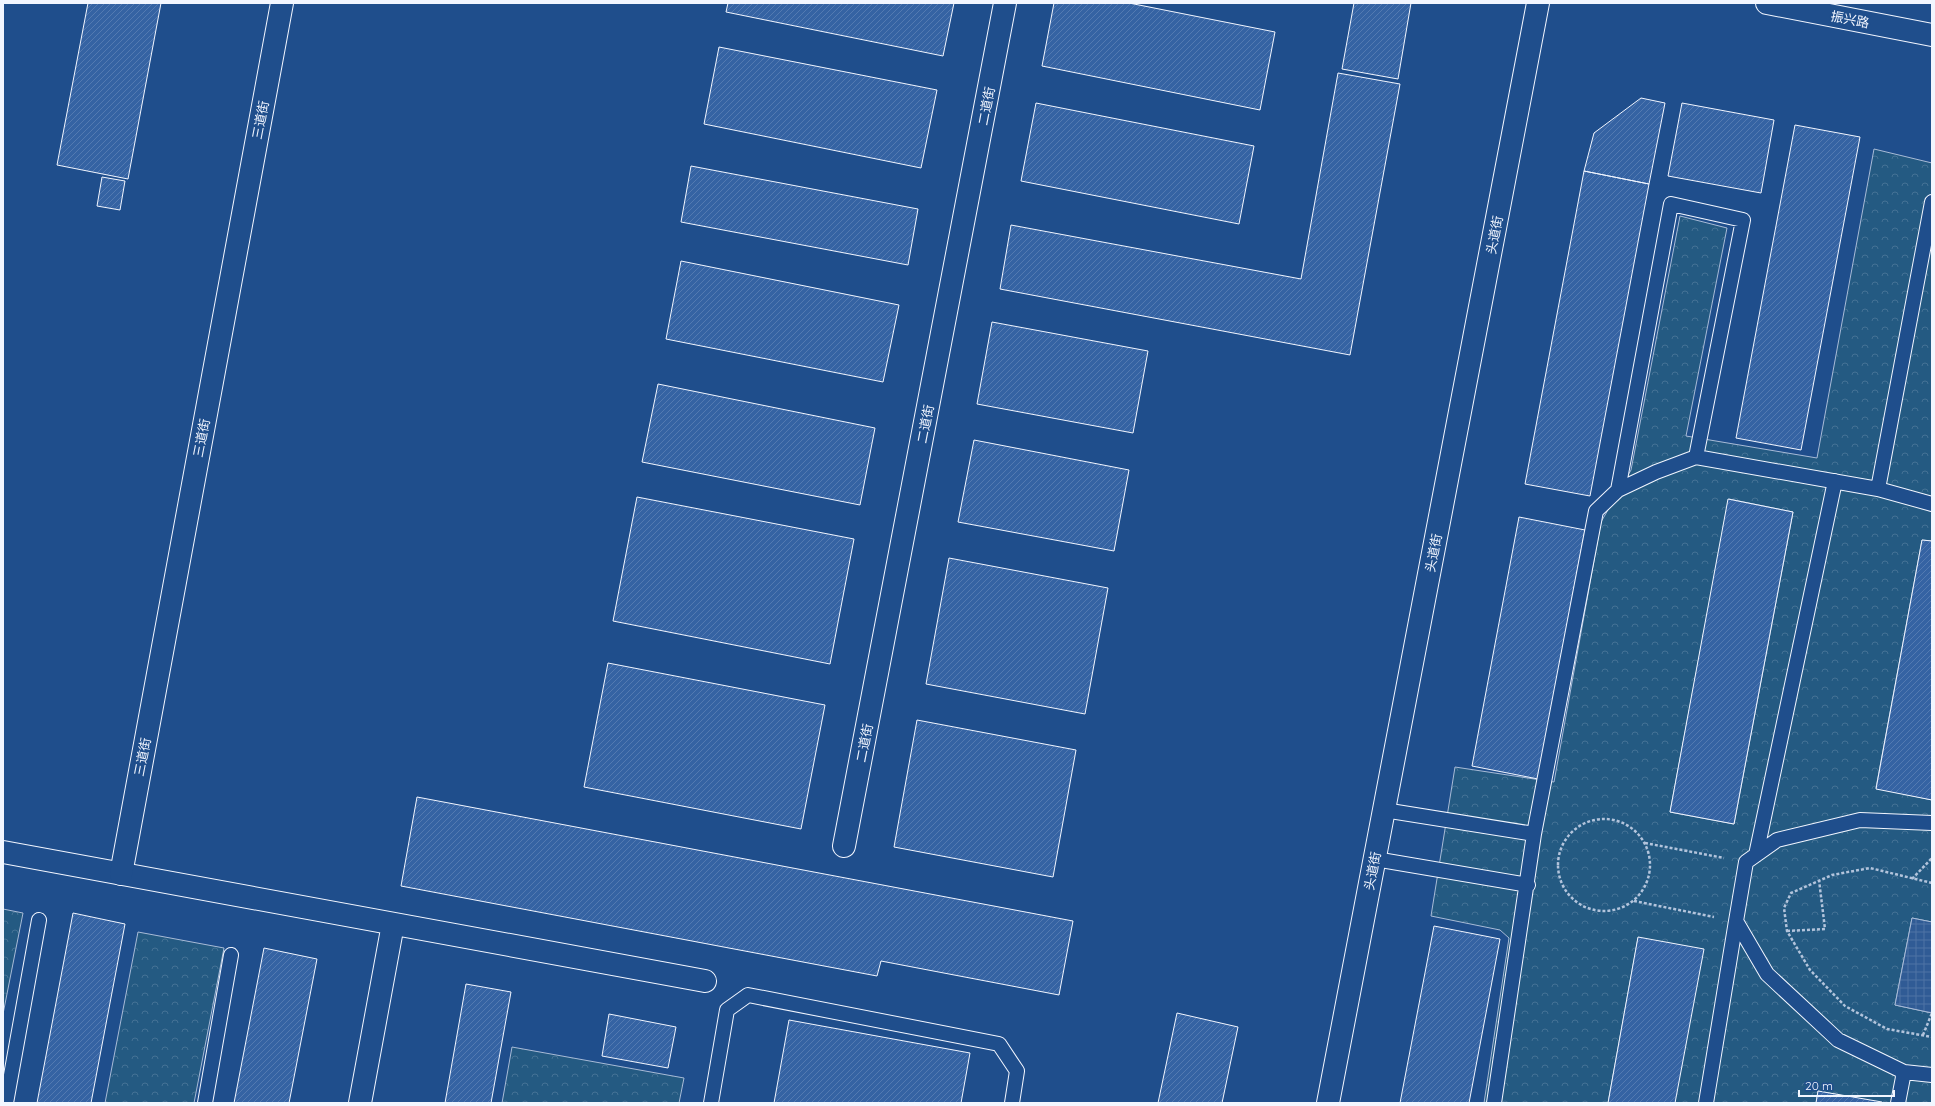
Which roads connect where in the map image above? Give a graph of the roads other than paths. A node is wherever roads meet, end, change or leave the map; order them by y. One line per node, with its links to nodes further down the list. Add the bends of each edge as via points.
1 (282, 3): 20 (street, 三道街)
2 (1005, 3): 16 (street, 二道街)
3 (1538, 3): 13 (street, 头道街)
4 (1767, 3): 5 (street, 振兴路)
5 (1932, 35)
6 (1932, 202): 7 (lane)
7 (1928, 250): 10 (lane)
8 (1696, 457): 9 (lane); 11 (lane); 11 (lane, via 1743,220 1671,204)
9 (1835, 481): 10 (lane); 18 (lane)
10 (1878, 489): 12 (lane)
11 (1618, 490): 15 (lane, via 1596,512)
12 (1932, 504)
13 (1384, 810): 15 (lane); 19 (street, 头道街)
14 (1932, 823): 18 (lane, via 1860,820 1778,840)
15 (1534, 834): 21 (lane)
16 (844, 846)
17 (3, 852): 20 (street)
18 (1751, 858): 23 (lane)
19 (1374, 860): 21 (lane); 34 (street, 头道街)
20 (120, 874): 24 (street)
21 (1528, 885): 35 (lane)
22 (39, 920): 29 (lane)
23 (1736, 921): 27 (lane, via 1767,974 1838,1040); 36 (lane)
24 (393, 924): 26 (street); 31 (street)
25 (231, 955): 30 (lane)
26 (705, 981)
27 (1904, 1072): 28 (lane); 37 (lane)
28 (1932, 1075)
29 (6, 1103)
30 (205, 1103)
31 (360, 1103)
32 (711, 1103): 33 (lane, via 727,1010 748,995 998,1044 1017,1071)
33 (1012, 1103)
34 (1328, 1103)
35 (1494, 1103)
36 (1706, 1103)
37 (1898, 1103)

